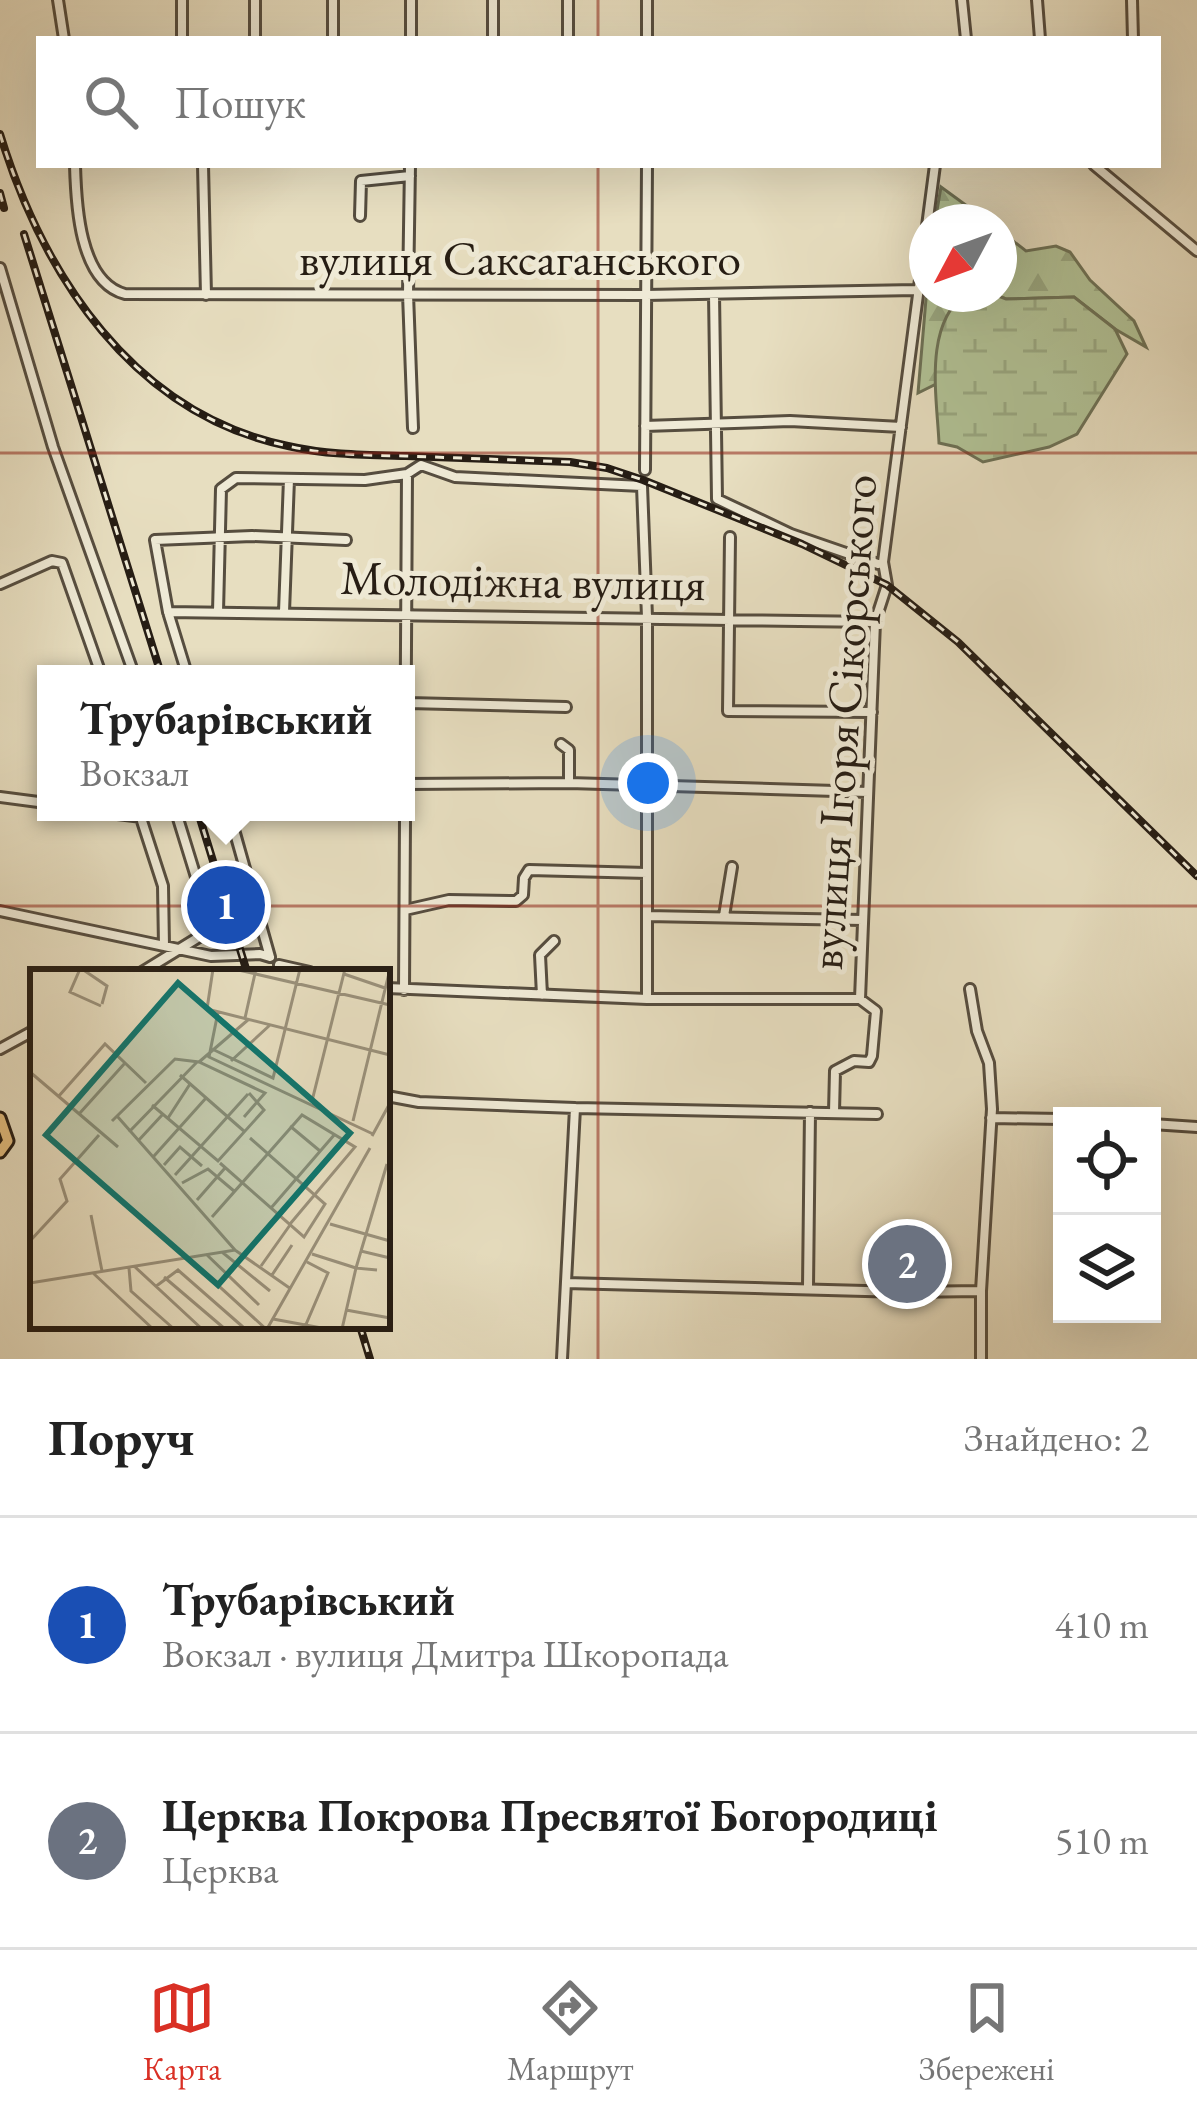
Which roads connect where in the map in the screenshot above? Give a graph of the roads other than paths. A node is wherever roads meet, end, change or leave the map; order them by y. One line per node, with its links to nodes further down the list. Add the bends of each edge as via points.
1 (58, 0): 12 (street)
2 (182, 0): 13 (street)
3 (255, 0): 14 (street)
4 (333, 0): 15 (street)
5 (411, 0): 16 (street)
6 (494, 0): 17 (street)
7 (568, 0): 18 (street)
8 (647, 0): 19 (street)
9 (962, 0): 20 (street)
10 (1037, 0): 21 (street)
11 (1132, 0): 22 (street)
12 (64, 36)
13 (182, 36)
14 (256, 36)
15 (334, 36)
16 (411, 36)
17 (493, 36)
18 (568, 36)
19 (647, 36)
20 (966, 36)
21 (1040, 36)
22 (1133, 36)
23 (75, 168): 37 (street, вулиця Саксаганського, via 76,213 107,284 125,294)
24 (203, 168): 37 (street)
25 (647, 168): 38 (street)
26 (935, 168): 29 (street, вулиця Ігоря Сікорського)
27 (410, 170): 30 (street, via 361,181); 34 (street)
28 (1107, 170): 31 (street)
29 (929, 204)
30 (360, 216)
31 (1197, 250)
32 (0, 268): 36 (street)
33 (909, 290): 35 (street, вулиця Саксаганського)
34 (408, 294): 37 (street, вулиця Саксаганського); 38 (street, вулиця Саксаганського); 43 (street)
35 (714, 294): 38 (street, вулиця Саксаганського); 40 (street)
36 (4, 295): 61 (street)
37 (206, 295)
38 (646, 295): 41 (street)
39 (914, 312): 42 (street, вулиця Ігоря Сікорського)
40 (716, 422): 41 (street); 42 (street); 51 (street, via 716,499 808,541)
41 (645, 426): 44 (street)
42 (901, 427): 51 (street, вулиця Ігоря Сікорського)
43 (413, 428)
44 (645, 470)
45 (407, 474): 46 (street); 56 (street); 57 (street, via 421,465 455,477 642,486)
46 (289, 478): 48 (street, via 225,482); 49 (street)
47 (730, 536): 58 (street)
48 (221, 538): 49 (street); 53 (street, via 155,540); 54 (street)
49 (285, 539): 50 (street); 55 (street)
50 (346, 540)
51 (883, 562): 59 (street, вулиця Ігоря Сікорського, via 886,585)
52 (0, 584): 60 (street, via 62,563)
53 (169, 612): 54 (street, Молодіжна вулиця); 62 (street)
54 (218, 612): 55 (street, Молодіжна вулиця)
55 (284, 613): 56 (street, Молодіжна вулиця)
56 (409, 613): 57 (street, Молодіжна вулиця); 63 (street)
57 (647, 617): 58 (street, Молодіжна вулиця); 70 (street)
58 (729, 619): 59 (street, Молодіжна вулиця); 66 (street, via 730,714)
59 (875, 622): 66 (street, вулиця Ігоря Сікорського)
60 (98, 665)
61 (131, 665)
62 (184, 665)
63 (408, 665)
64 (415, 703): 65 (street)
65 (566, 706)
66 (872, 712): 71 (street, вулиця Ігоря Сікорського)
67 (568, 746): 68 (street)
68 (569, 783): 69 (street); 70 (street)
69 (415, 784)
70 (647, 786): 71 (street); 79 (street)
71 (868, 792): 84 (street, вулиця Ігоря Сікорського)
72 (0, 796): 73 (street)
73 (37, 802)
74 (145, 821): 86 (street, via 163,886)
75 (179, 821): 87 (street, via 212,928)
76 (232, 821): 88 (street)
77 (406, 821): 80 (street)
78 (732, 868): 83 (street)
79 (647, 874): 80 (street, via 529,870 516,901 449,900); 82 (street)
80 (405, 910): 93 (street)
81 (0, 911): 86 (street)
82 (647, 916): 83 (street); 95 (street)
83 (724, 916): 84 (street)
84 (863, 920): 96 (street, вулиця Ігоря Сікорського)
85 (554, 941): 94 (street, via 540,955)
86 (164, 946): 87 (street)
87 (182, 950): 88 (street); 90 (street)
88 (270, 957): 89 (street)
89 (281, 968)
90 (147, 969)
91 (390, 988): 93 (street)
92 (970, 989): 105 (street, via 989,1063)
93 (404, 990): 94 (street)
94 (542, 995): 95 (street)
95 (647, 999): 96 (street)
96 (860, 999): 102 (street, вулиця Ігоря Сікорського, via 876,1011 872,1056 835,1071)
97 (30, 1033): 98 (street)
98 (0, 1049)
99 (390, 1097): 100 (street)
100 (575, 1108): 101 (street); 110 (street)
101 (810, 1112): 102 (street); 111 (street)
102 (834, 1112): 103 (street)
103 (877, 1114)
104 (0, 1118): 109 (main road, via 8,1141)
105 (992, 1118): 106 (street); 112 (street)
106 (1053, 1119)
107 (1161, 1125): 108 (street)
108 (1197, 1127)
109 (0, 1152)
110 (566, 1283): 111 (street); 113 (street)
111 (808, 1287): 112 (street)
112 (981, 1291): 114 (street)
113 (562, 1359)
114 (980, 1359)

